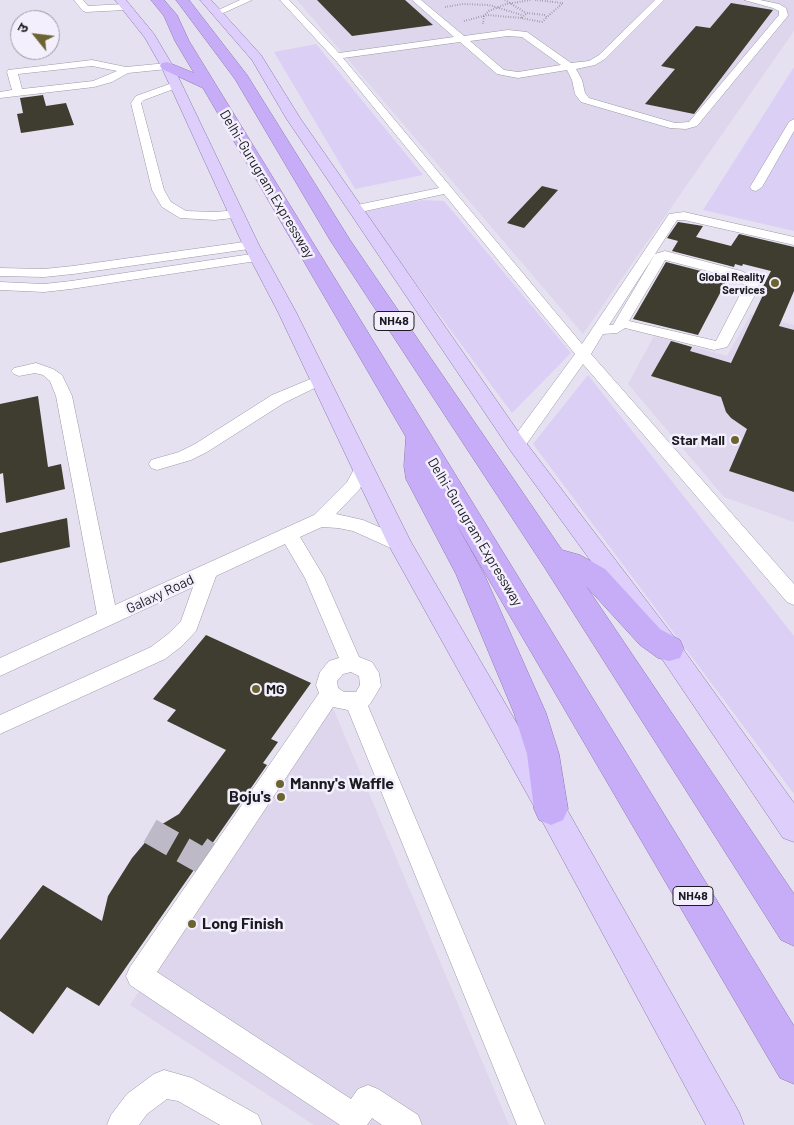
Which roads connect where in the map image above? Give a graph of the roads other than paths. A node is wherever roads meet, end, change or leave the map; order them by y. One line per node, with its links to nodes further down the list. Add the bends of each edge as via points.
1 (78, 0): 9 (street, via 86,9)
2 (182, 0): 29 (highway, NH48)
3 (206, 0): 10 (main road)
4 (248, 0): 10 (street)
5 (284, 0): 22 (lane)
6 (416, 0): 13 (street)
7 (660, 0): 24 (street, via 602,57 592,63)
8 (748, 0): 24 (lane, via 776,6 783,10 784,15 692,124 674,126 585,100)
9 (136, 3): 11 (highway); 16 (highway, Delhi-Gurugram Expressway / NH48, via 170,15); 28 (main road)
10 (216, 13): 14 (main road)
11 (152, 16)
12 (163, 31): 16 (highway)
13 (451, 32): 15 (street); 18 (street)
14 (238, 38): 29 (highway, via 248,70); 36 (main road, via 257,58 293,118)
15 (460, 40): 17 (street); 19 (street); 24 (street, via 524,34)
16 (182, 41): 30 (highway, Delhi-Gurugram Expressway / NH48)
17 (432, 43): 21 (street); 22 (street)
18 (347, 45)
19 (473, 50): 20 (street); 24 (street, via 509,74)
20 (458, 52)
21 (443, 54)
22 (338, 58): 23 (street); 35 (lane, via 432,180)
23 (398, 58)
24 (570, 67)
25 (126, 70): 26 (street, via 92,63); 28 (street); 31 (street, via 94,84)
26 (12, 72): 27 (street); 31 (street)
27 (0, 73)
28 (171, 76): 30 (highway); 37 (main road); 37 (street, via 136,103 158,190 166,204 184,215)
29 (242, 78): 56 (highway, NH48, via 340,240)
30 (208, 84): 49 (highway, Delhi-Gurugram Expressway / NH48)
31 (18, 93): 32 (street)
32 (0, 96)
33 (794, 122): 34 (street)
34 (756, 187)
35 (446, 190): 36 (lane); 46 (lane)
36 (354, 201): 50 (main road, via 415,298)
37 (238, 214): 39 (main road)
38 (794, 241): 45 (street, via 684,216 674,217)
39 (255, 251): 40 (street); 42 (street); 48 (main road)
40 (85, 269): 41 (street, via 44,273); 42 (street)
41 (0, 272)
42 (87, 283): 43 (street, via 44,288)
43 (0, 286)
44 (621, 324): 44 (street, via 660,257 665,255 736,274 752,284 722,344 714,346); 45 (street, via 612,330)
45 (598, 329): 46 (street)
46 (583, 354): 50 (street); 58 (street)
47 (19, 371): 59 (street, via 36,368 48,372 57,378 64,396)
48 (320, 380): 51 (street, via 278,399 201,448); 52 (main road)
49 (417, 436): 67 (highway, via 419,479 470,574 530,713 543,754); 70 (highway, Delhi-Gurugram Expressway / NH48)
50 (517, 445): 60 (main road)
51 (157, 464)
52 (363, 468): 53 (street, Galaxy Road, via 353,486); 55 (main road)
53 (320, 520): 54 (street, Galaxy Road); 55 (street, Galaxy Road, via 357,525)
54 (285, 536): 57 (street, Galaxy Road); 61 (street)
55 (400, 544): 67 (main road)
56 (554, 558): 60 (highway, via 570,562 595,577 650,637); 69 (highway, NH48)
57 (208, 572): 59 (street, Galaxy Road); 65 (street, via 189,625 158,653)
58 (794, 597)
59 (108, 618): 62 (street, Galaxy Road)
60 (669, 648): 68 (main road)
61 (346, 664): 63 (street, via 330,672); 64 (street, via 365,668 372,680 368,692)
62 (0, 667)
63 (328, 689): 64 (street, via 341,701); 66 (street); 74 (street, via 138,976 356,1118 368,1099)
64 (355, 701): 75 (lane)
65 (0, 726)
66 (268, 772)
67 (551, 809): 71 (main road)
68 (794, 828)
69 (794, 927)
70 (794, 1064)
71 (709, 1112): 76 (main road)
72 (121, 1125): 73 (street, via 137,1104 164,1084 182,1088)
73 (248, 1125)
74 (408, 1125)
75 (532, 1125)
76 (726, 1125)

